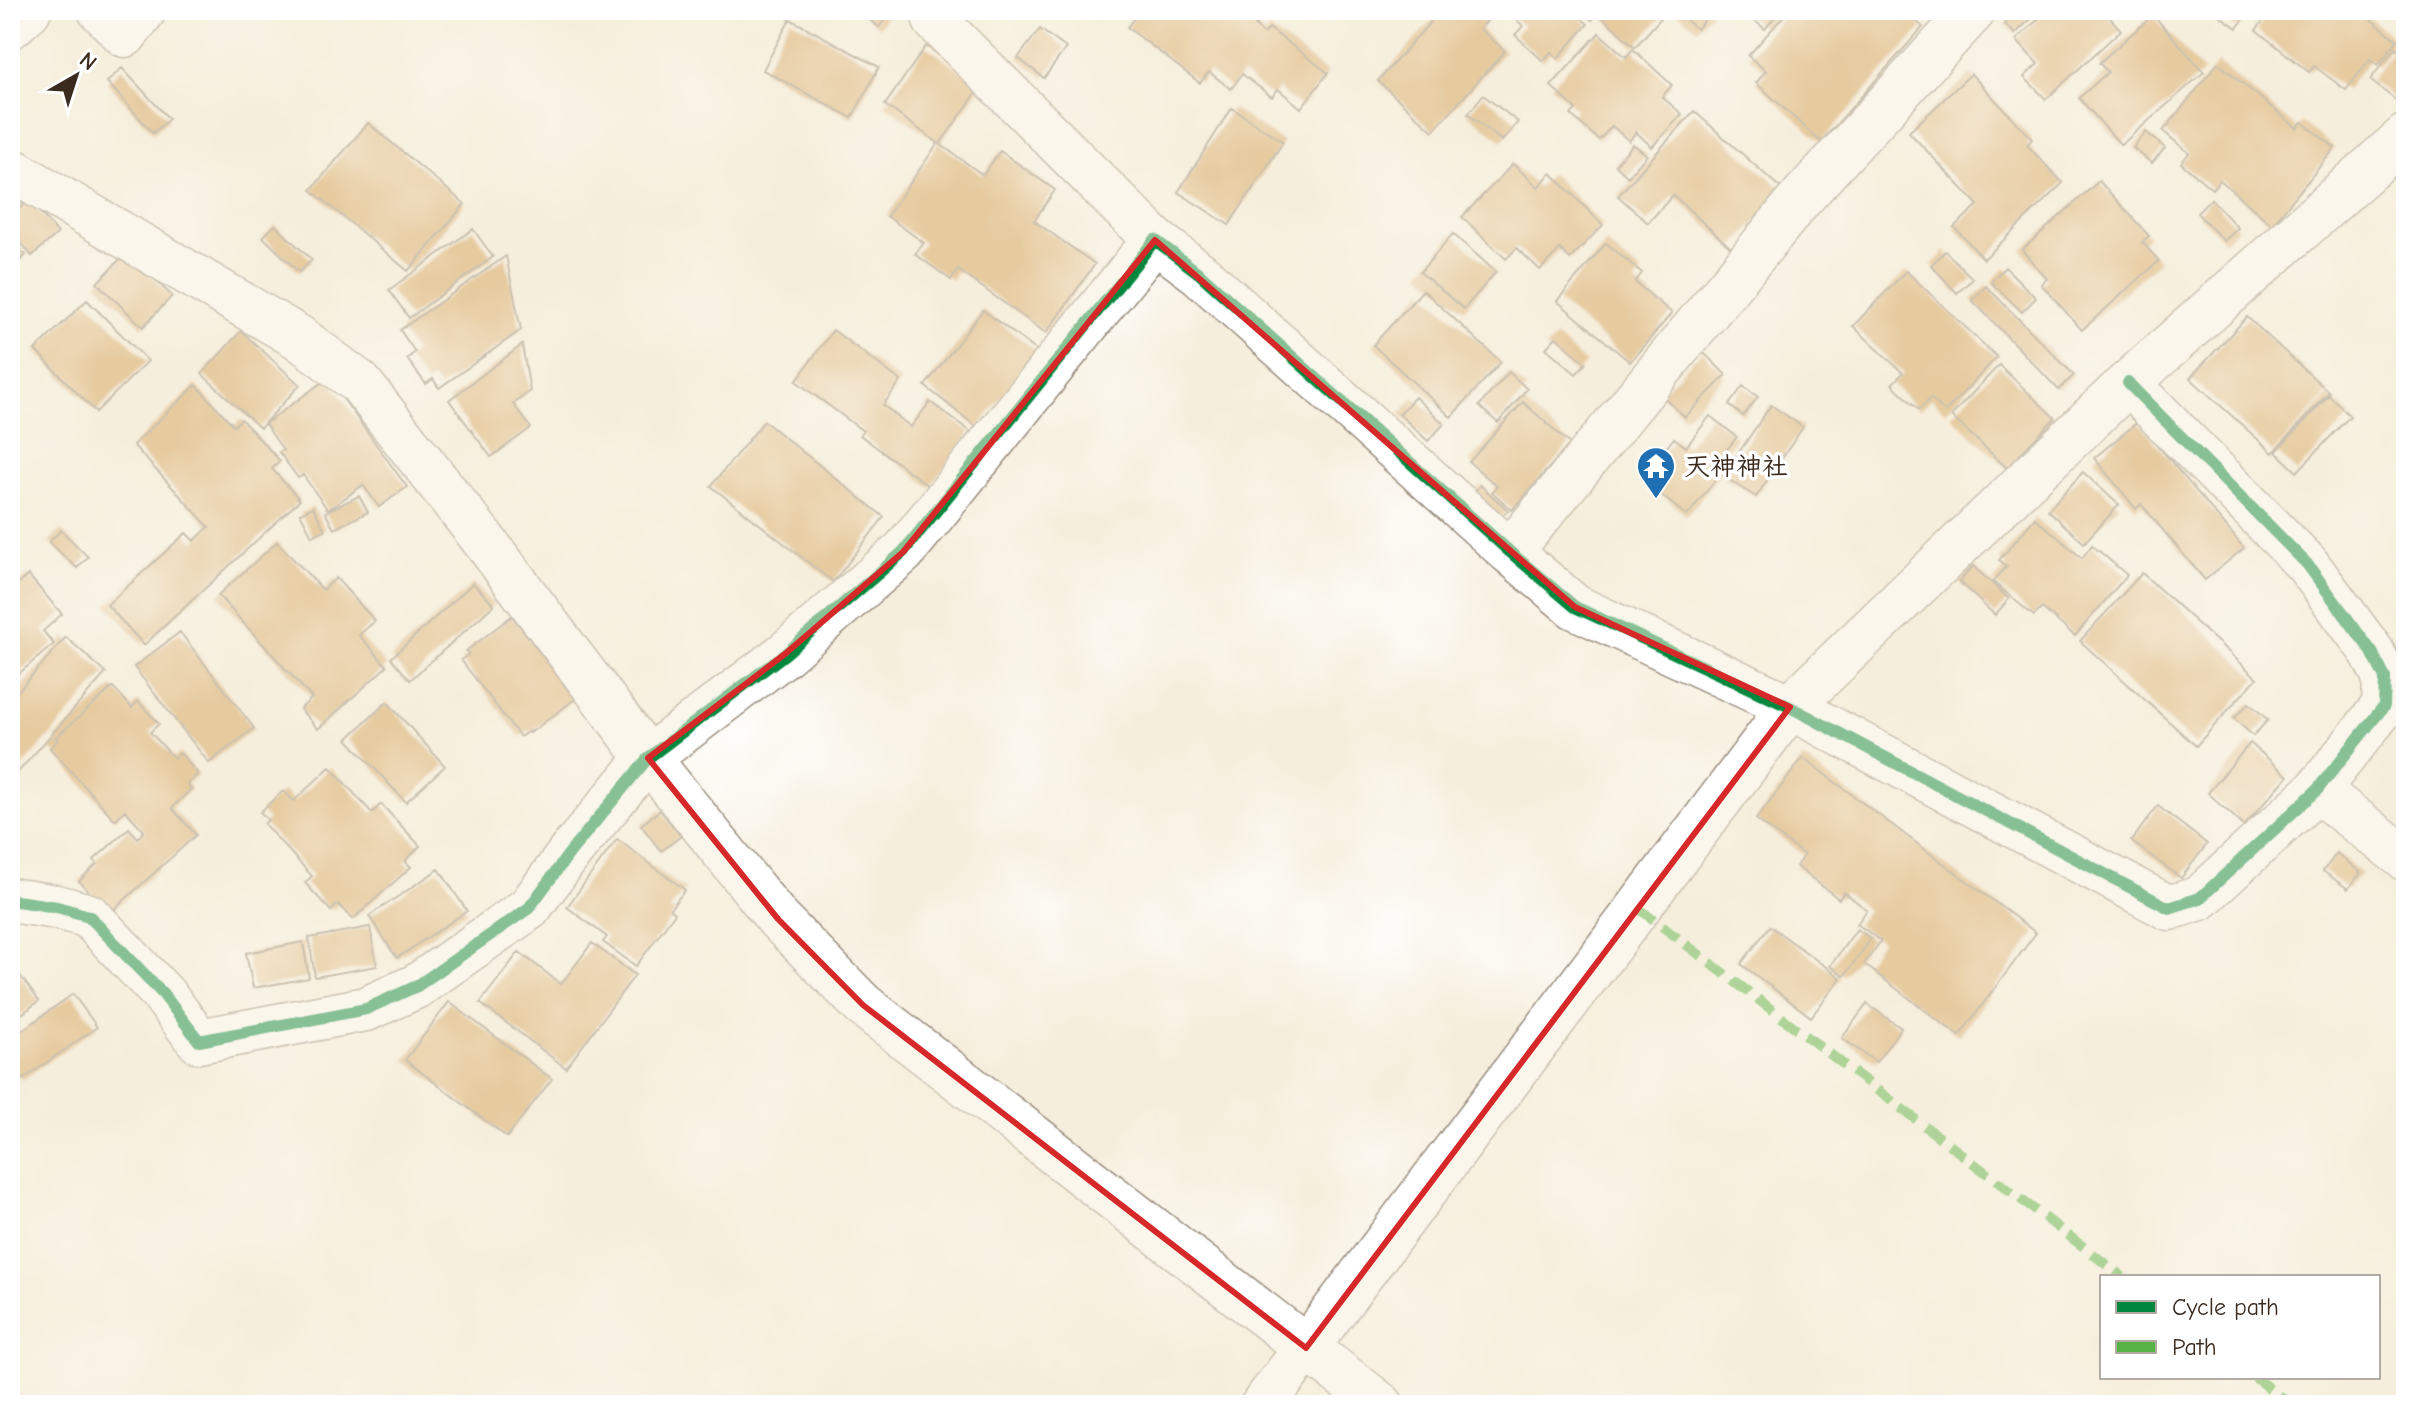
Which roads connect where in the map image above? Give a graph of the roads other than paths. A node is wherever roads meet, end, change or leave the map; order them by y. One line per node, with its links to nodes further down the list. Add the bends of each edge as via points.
1 (29, 10): 6 (street)
2 (100, 10): 3 (street, via 125,35)
3 (144, 10)
4 (941, 10): 9 (street, via 935,20)
5 (1974, 10): 11 (street, via 1802,197)
6 (10, 27)
7 (2406, 136): 10 (street)
8 (10, 169): 13 (street, via 298,337 360,383)
9 (1155, 240): 11 (street, via 1200,274); 13 (street, via 903,552 785,654)
10 (2128, 383): 12 (street); 14 (street, via 2307,564 2385,678 2384,706)
11 (1510, 552): 12 (street, via 1575,607)
12 (1790, 707): 14 (street, via 2169,908 2200,898); 17 (street)
13 (648, 758): 16 (street, via 529,908 417,986 366,1009 199,1041 163,994 89,916); 17 (street, via 778,919 863,1005)
14 (2317, 790): 15 (street)
15 (2406, 859)
16 (10, 900)
17 (1306, 1348): 18 (street); 19 (street)
18 (1263, 1405)
19 (1381, 1405)

